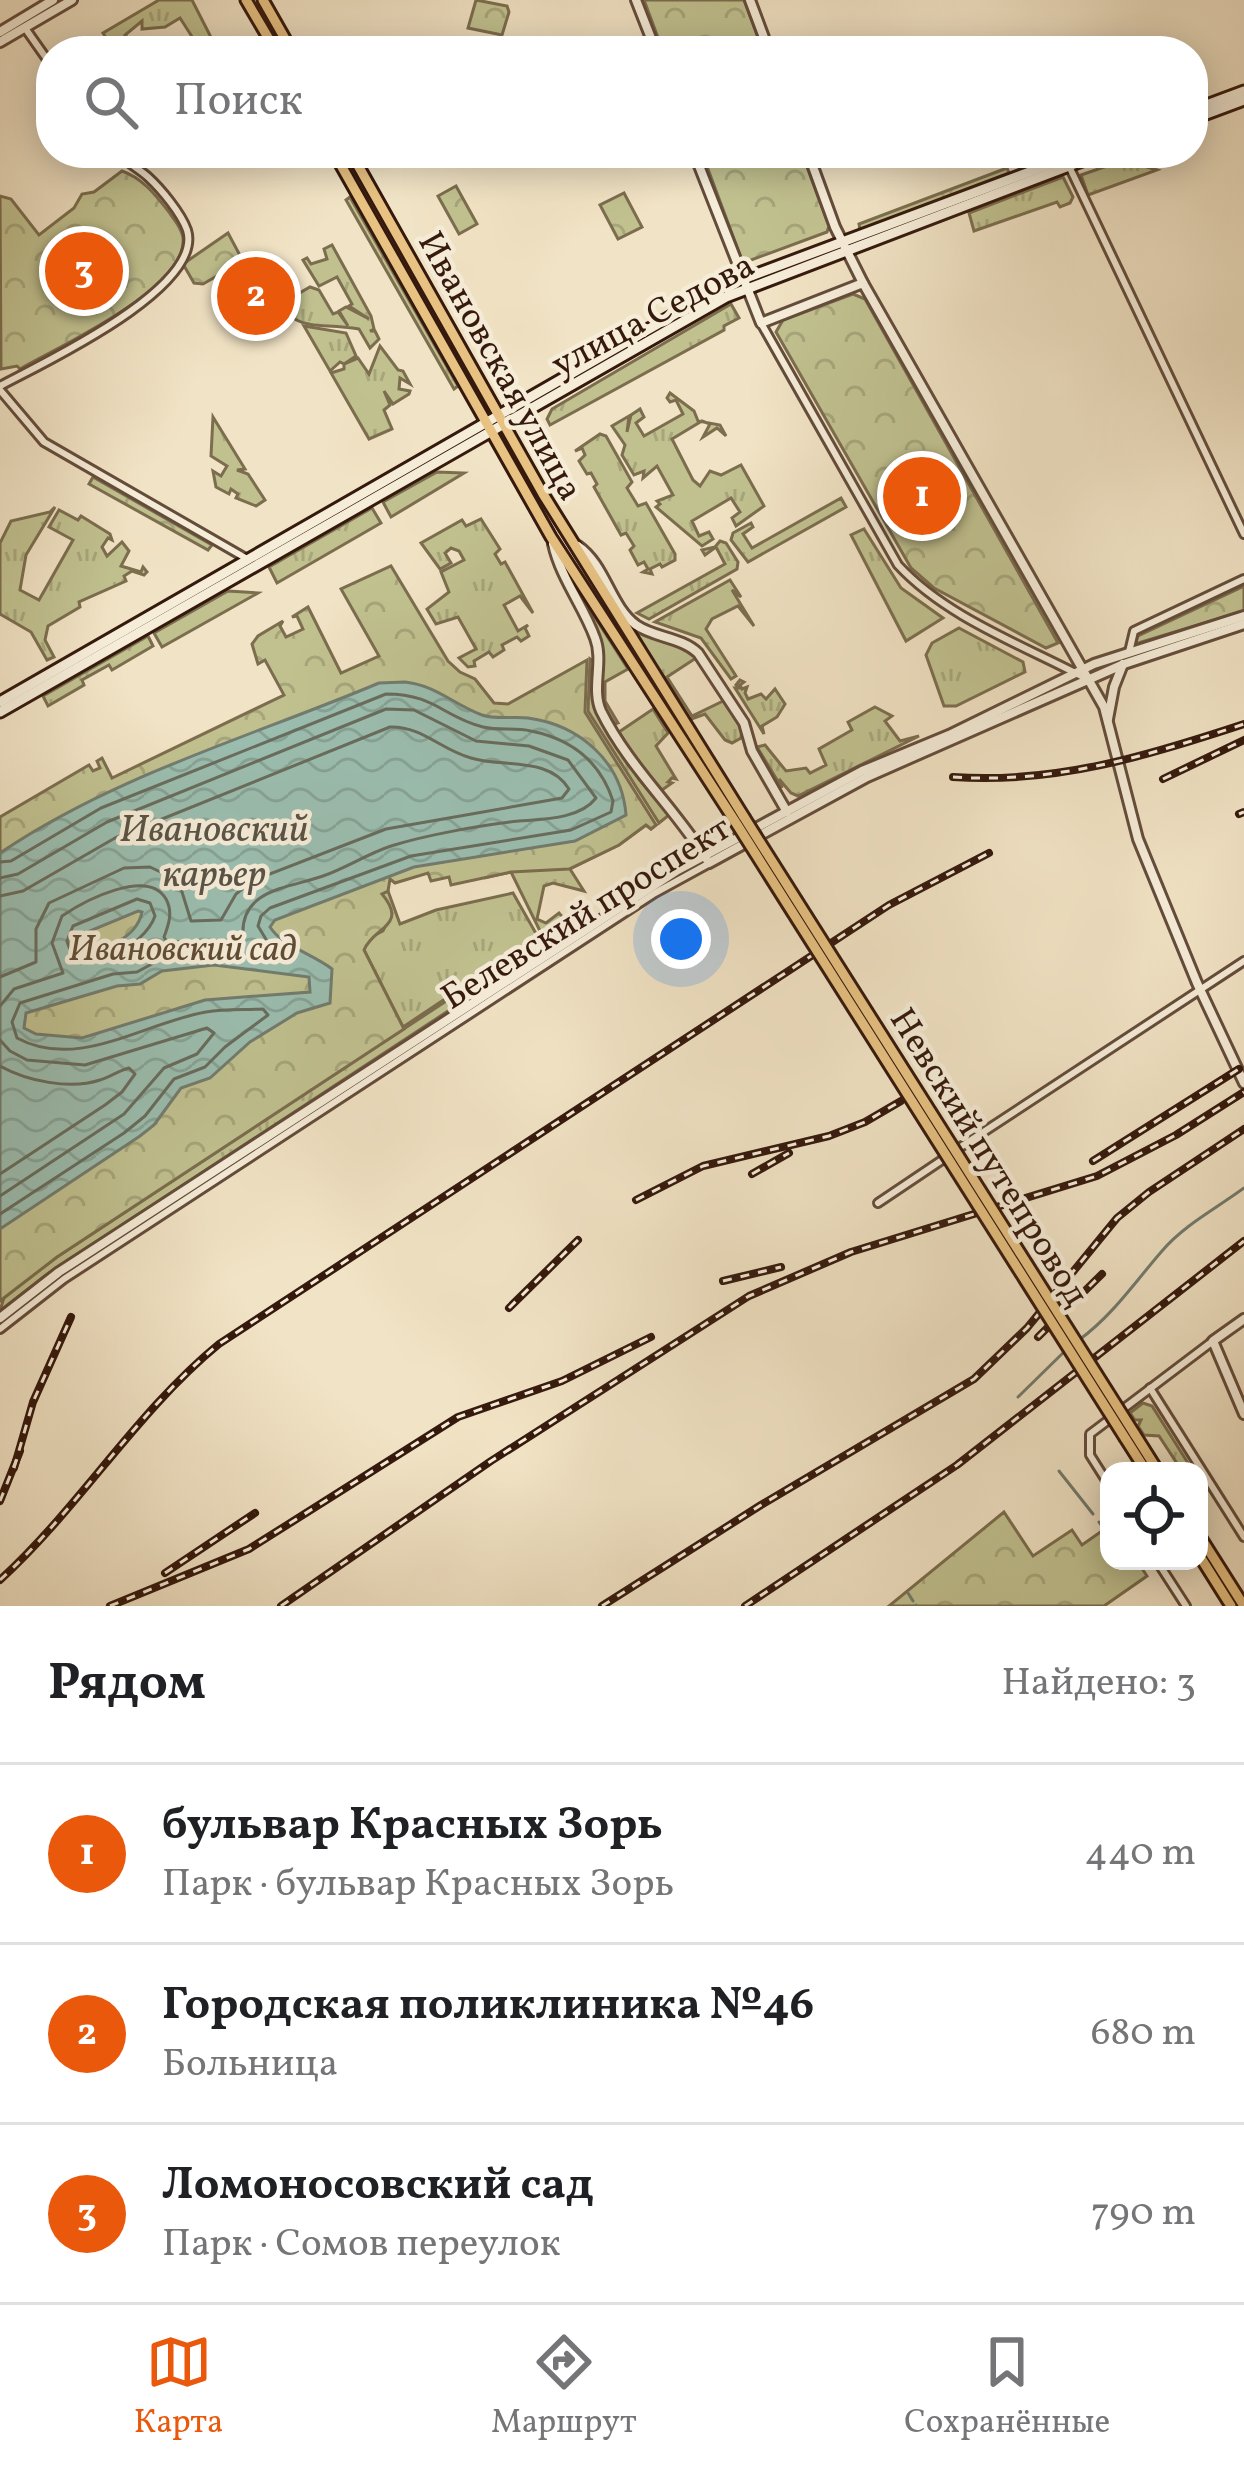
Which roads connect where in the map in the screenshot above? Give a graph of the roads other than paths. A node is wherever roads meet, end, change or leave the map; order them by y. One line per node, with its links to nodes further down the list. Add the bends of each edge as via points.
1 (52, 0): 12 (street)
2 (72, 0): 7 (street)
3 (246, 0): 8 (main road)
4 (263, 0): 9 (main road)
5 (637, 0): 10 (street)
6 (750, 0): 11 (street)
7 (25, 28): 12 (street); 13 (street)
8 (267, 36)
9 (283, 36)
10 (650, 36)
11 (763, 36)
12 (1, 38)
13 (36, 44)
14 (1244, 95): 15 (main road)
15 (1208, 109)
16 (134, 168): 27 (street, via 182,220 186,252 153,297)
17 (342, 168): 29 (main road, Ивановская улица)
18 (359, 168): 28 (main road, Ивановская улица)
19 (700, 168): 25 (street)
20 (814, 168): 23 (street)
21 (1051, 168): 23 (main road, улица Седова)
22 (1070, 168): 30 (street)
23 (845, 246): 24 (street); 25 (main road, улица Седова)
24 (863, 283): 26 (street, улица Седова); 40 (street)
25 (743, 284): 26 (street); 28 (main road, улица Седова)
26 (760, 323): 40 (street, via 898,565 934,597)
27 (0, 388): 33 (street, via 44,442)
28 (501, 419): 29 (main road, улица Седова); 32 (main road, Ивановская улица)
29 (488, 427): 31 (main road, Ивановская улица); 33 (main road, улица Седова)
30 (1244, 534)
31 (551, 537): 35 (main road, Ивановская улица); 36 (street, Ивановская улица)
32 (570, 540): 44 (street, Ивановская улица, via 590,554 633,622 698,653 744,722); 45 (main road, Ивановская улица)
33 (253, 562): 41 (main road, улица Седова); 42 (main road, улица Седова)
34 (1244, 579): 38 (street, via 1134,632)
35 (587, 590): 36 (street); 45 (main road, Ивановская улица)
36 (574, 598): 46 (street, Ивановская улица, via 598,645 600,710)
37 (1244, 620): 38 (street, Белевский проспект); 39 (street, Белевский проспект)
38 (1129, 652): 40 (street, Белевский проспект)
39 (1124, 664): 40 (street, Белевский проспект); 43 (street)
40 (1081, 674): 43 (street); 44 (street, Белевский проспект, via 862,770)
41 (0, 701)
42 (0, 712)
43 (1108, 720): 49 (street, via 1138,839)
44 (789, 815): 46 (street, Белевский проспект)
45 (740, 820): 47 (main road, Ивановская улица, bridge)
46 (707, 860): 52 (street, Белевский проспект, via 619,905); 54 (street, Белевский проспект, via 47,1290)
47 (773, 872): 58 (main road, Невский путепровод, bridge)
48 (1244, 961): 49 (street)
49 (1200, 990): 50 (street); 51 (street)
50 (1244, 1083)
51 (878, 1203)
52 (0, 1318)
53 (1244, 1318): 55 (street)
54 (0, 1329)
55 (1213, 1342): 56 (street); 57 (street)
56 (1150, 1388): 61 (street, via 1090,1434 1088,1450); 62 (street)
57 (1244, 1414)
58 (1130, 1435): 59 (main road, Невский путепровод); 60 (main road, Невский путепровод)
59 (1142, 1462)
60 (1151, 1462)
61 (1100, 1470)
62 (1242, 1531)
63 (1208, 1549): 68 (main road)
64 (1208, 1569): 67 (main road)
65 (1163, 1570): 66 (street)
66 (1186, 1606)
67 (1231, 1606)
68 (1244, 1606)

